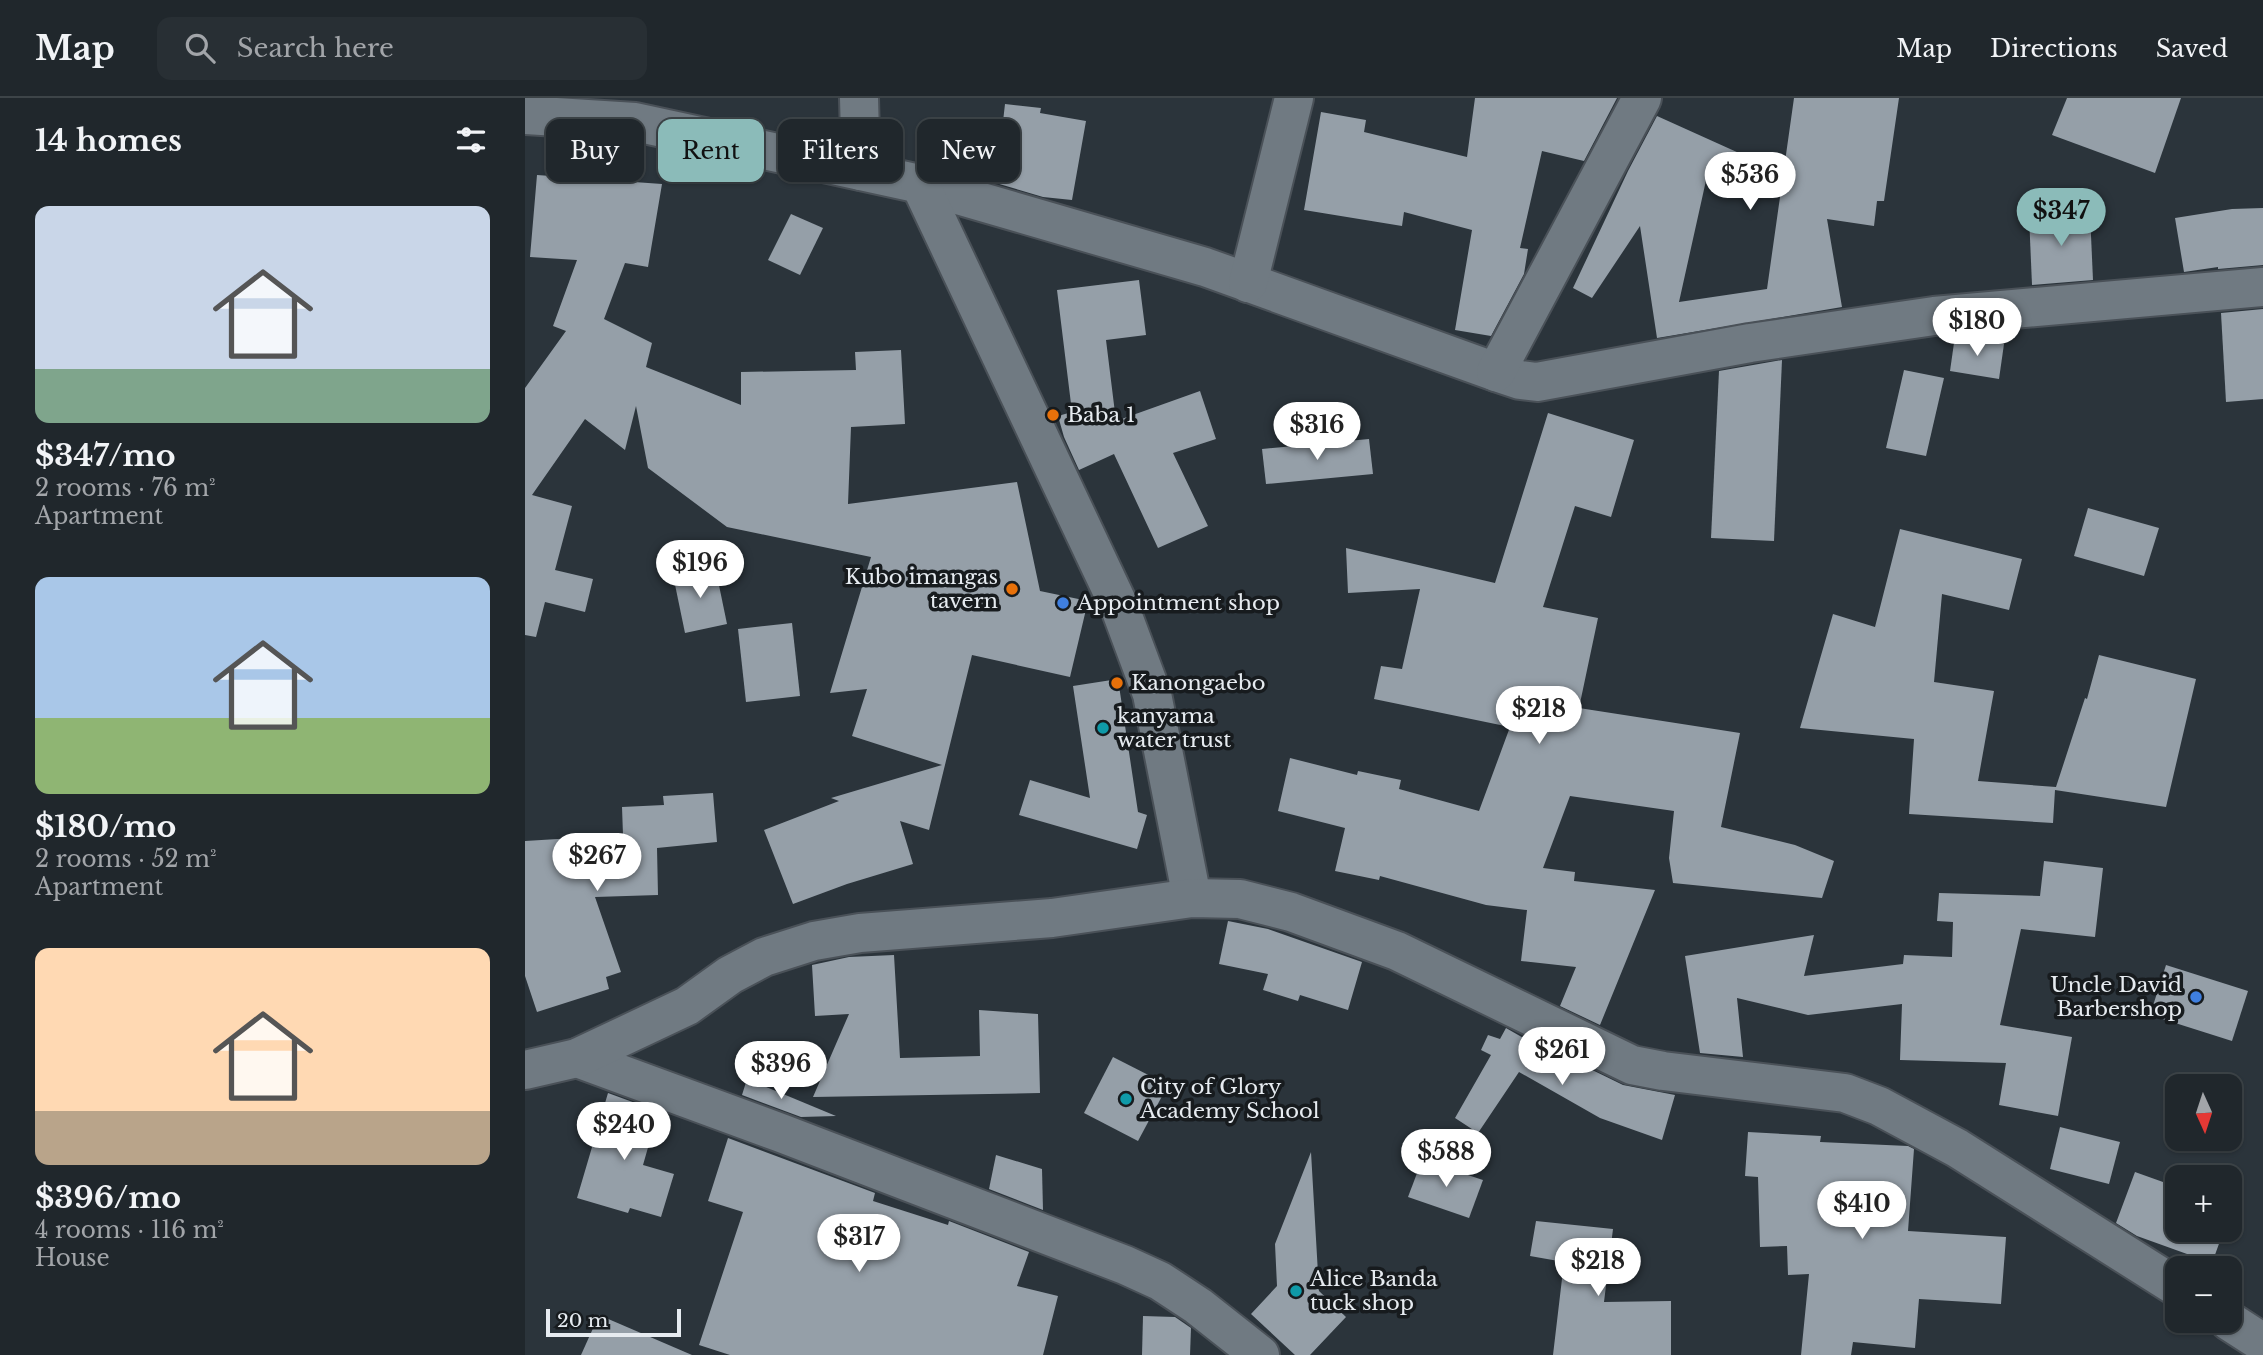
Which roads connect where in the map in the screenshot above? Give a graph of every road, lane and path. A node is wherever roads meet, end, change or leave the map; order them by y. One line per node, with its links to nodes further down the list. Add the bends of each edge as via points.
1 (859, 98): 5 (street)
2 (1294, 98): 9 (street)
3 (1642, 98): 11 (street)
4 (525, 115): 6 (street, via 635,122)
5 (859, 119)
6 (778, 153)
7 (903, 180): 8 (street)
8 (920, 184): 9 (street); 12 (street, via 1120,608 1152,694)
9 (1248, 283): 11 (street)
10 (2263, 287): 11 (street, via 1934,316 1750,343 1537,382)
11 (1496, 372)
12 (1192, 898): 13 (street, via 1052,918 860,933 814,941 764,957 687,1006); 15 (street, via 1240,899 1291,912 1397,951 1632,1065 1846,1093 1957,1148)
13 (577, 1058): 14 (street); 16 (street, via 1137,1270 1198,1306)
14 (525, 1070)
15 (2165, 1279)
16 (1260, 1355)

